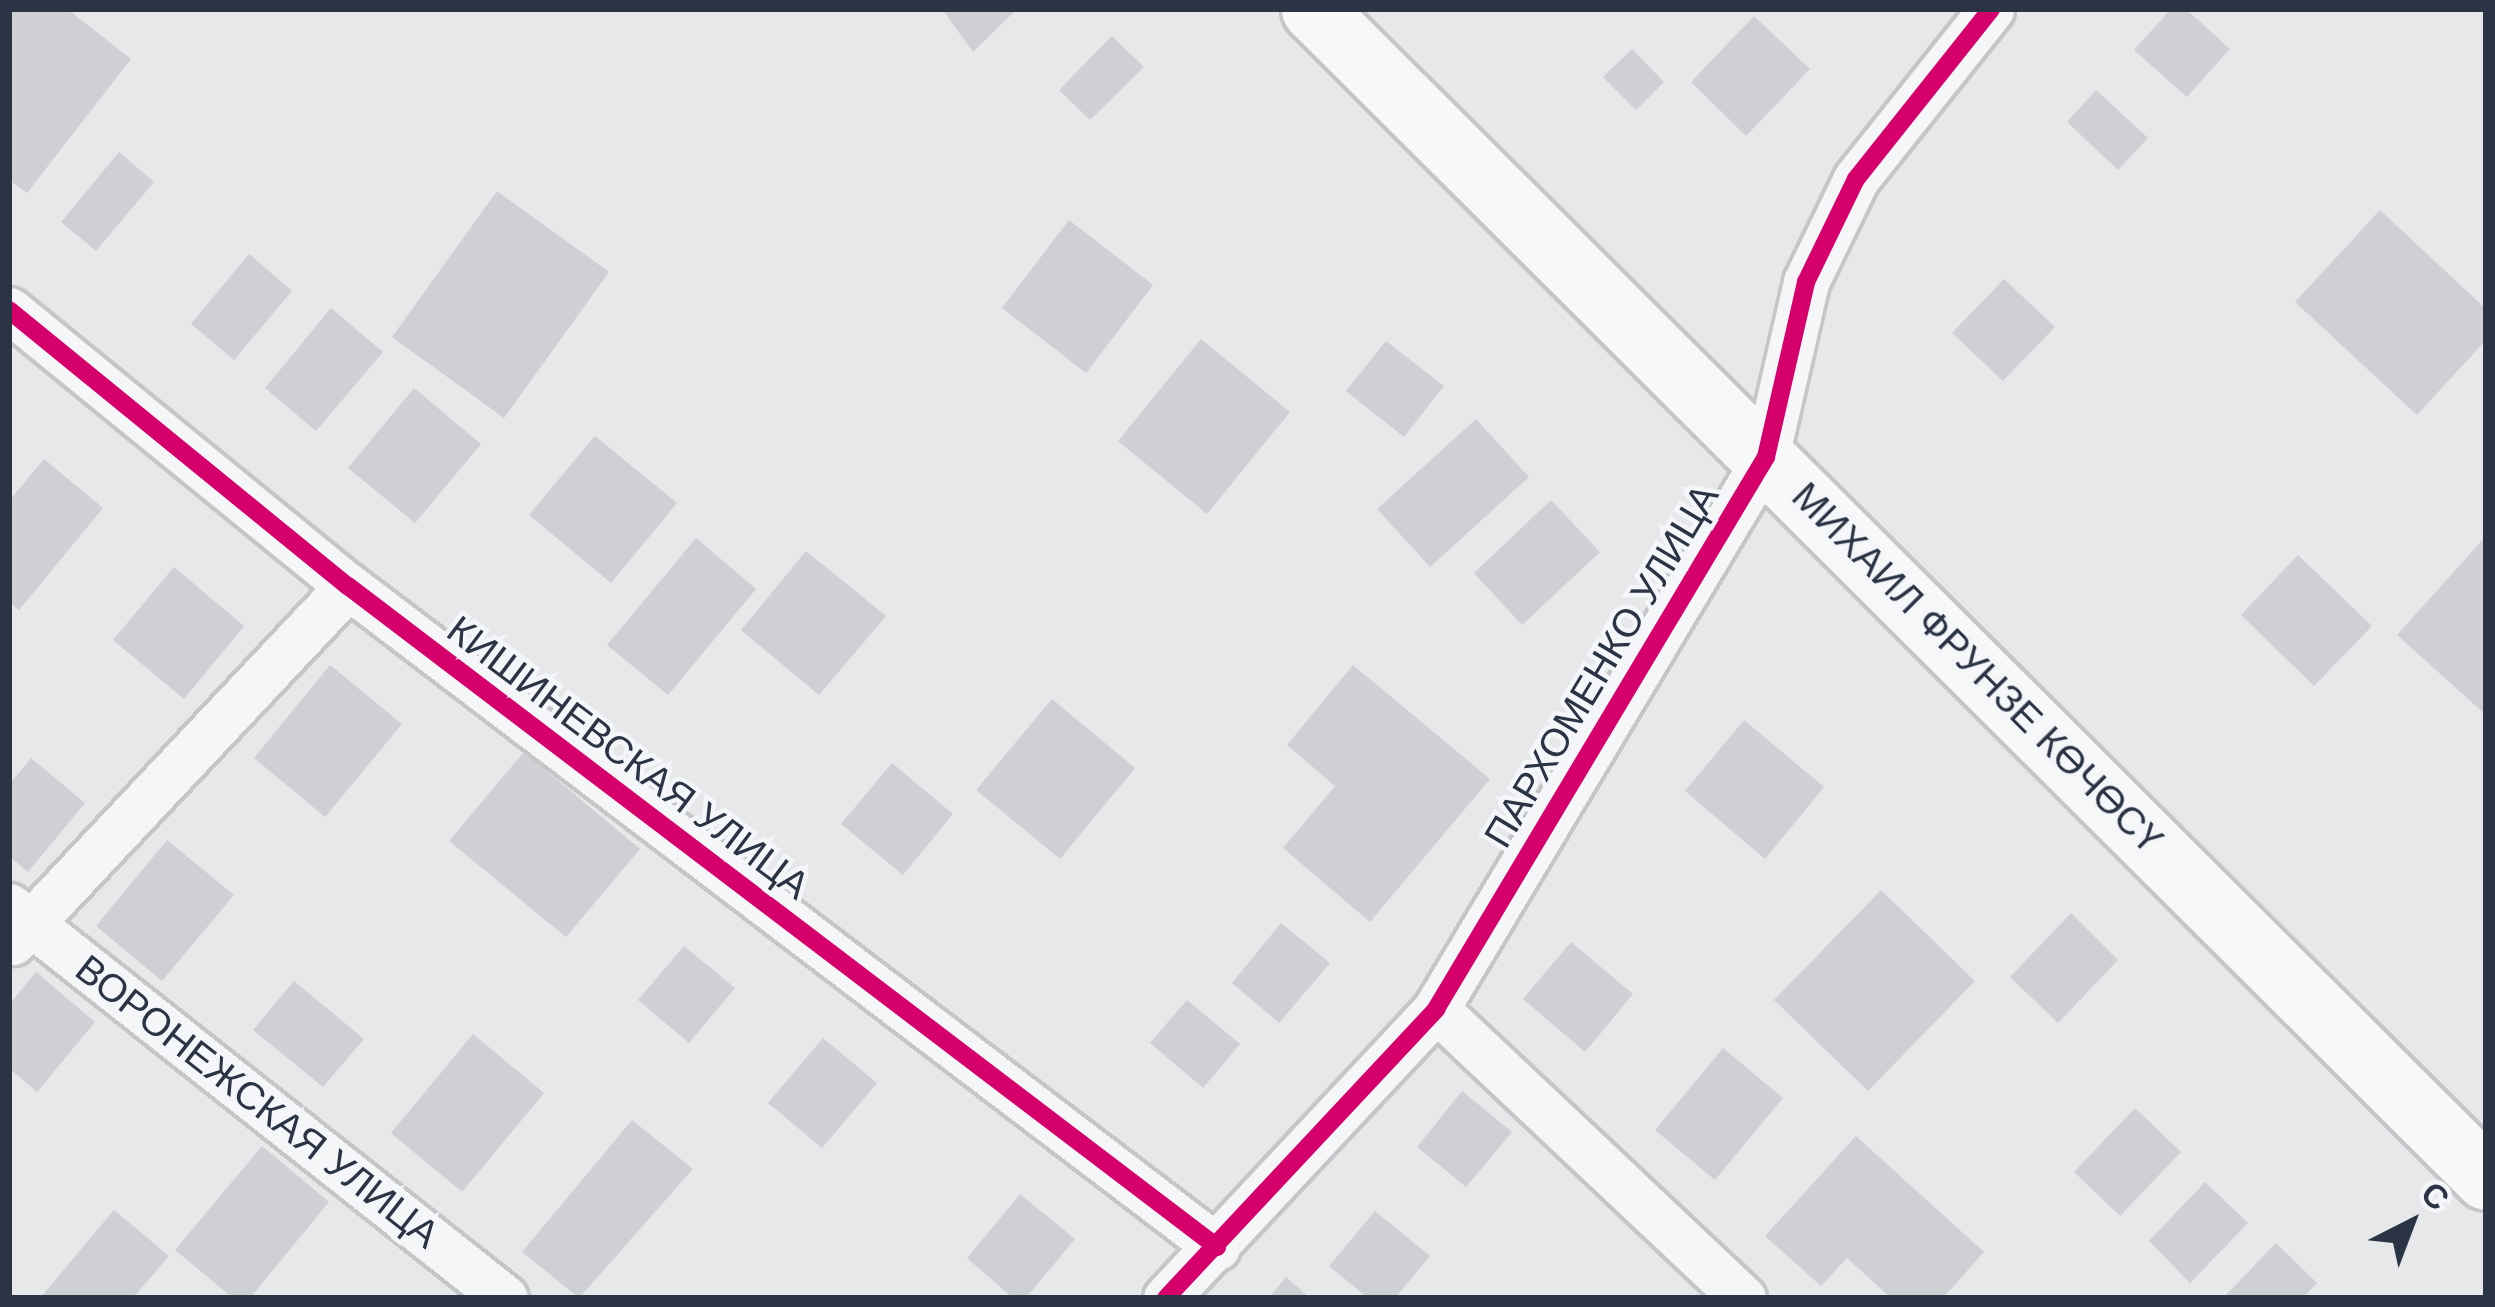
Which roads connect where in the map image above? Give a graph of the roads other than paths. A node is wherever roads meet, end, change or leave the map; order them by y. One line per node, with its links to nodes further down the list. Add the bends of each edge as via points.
1 (1313, 9): 4 (main road, МИХАИЛ ФРУНЗЕ КӨЧӨСҮ)
2 (1991, 9): 4 (street, ПАРХОМЕНКО УЛИЦА, via 1856,179 1806,282)
3 (9, 310): 5 (street, КИШИНЕВСКАЯ УЛИЦА)
4 (1766, 457): 7 (street, ПАРХОМЕНКО УЛИЦА); 8 (main road, МИХАИЛ ФРУНЗЕ КӨЧӨСҮ)
5 (348, 586): 6 (street); 9 (street, КИШИНЕВСКАЯ УЛИЦА)
6 (16, 924): 10 (street, ВОРОНЕЖСКАЯ УЛИЦА)
7 (1436, 1009): 9 (street, ПАРХОМЕНКО УЛИЦА); 12 (street)
8 (2486, 1178)
9 (1217, 1246): 11 (street, ПАРХОМЕНКО УЛИЦА)
10 (505, 1298)
11 (1166, 1298)
12 (1743, 1298)

